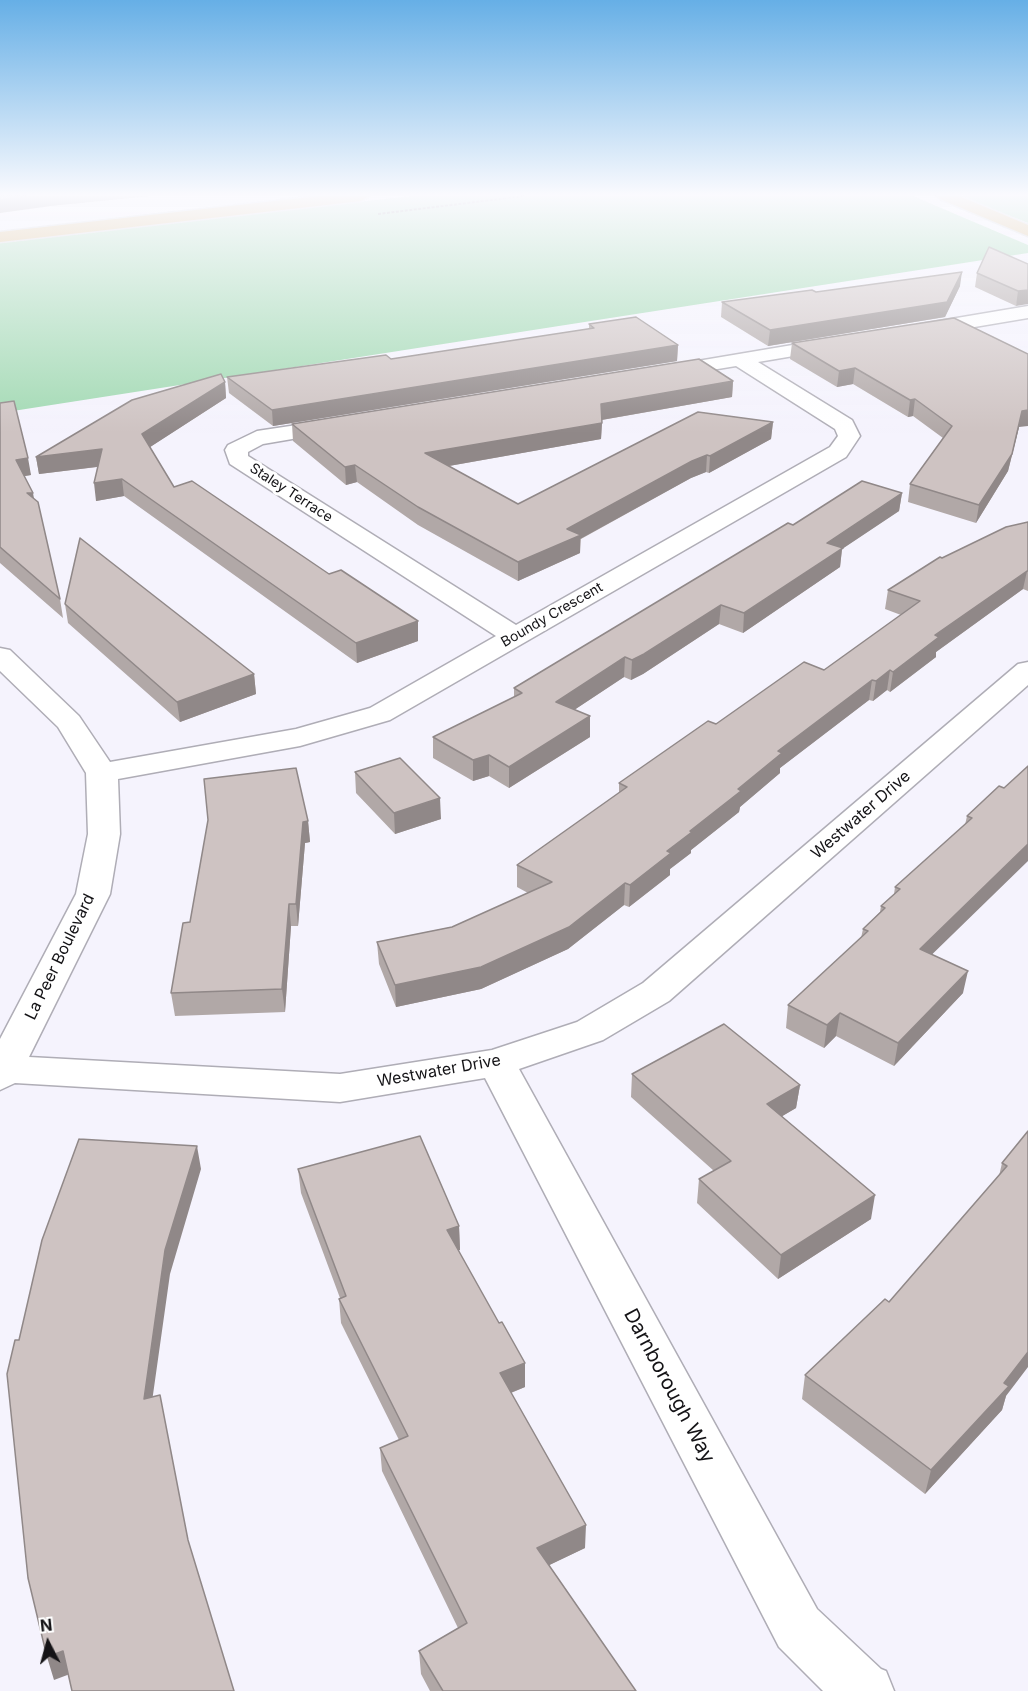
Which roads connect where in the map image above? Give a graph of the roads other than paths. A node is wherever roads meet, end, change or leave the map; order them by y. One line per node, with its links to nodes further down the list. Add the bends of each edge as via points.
1 (1028, 312): 2 (street)
2 (988, 319): 3 (street); 4 (street)
3 (906, 332)
4 (1021, 334)
5 (859, 340): 6 (street)
6 (740, 360): 7 (street); 9 (street, Boundy Crescent, via 844,425 849,436 838,452)
7 (641, 376)
8 (362, 421): 9 (street, Staley Terrace, via 257,438 236,450 238,459)
9 (514, 636): 12 (street, Boundy Crescent, via 380,714 300,737)
10 (0, 656): 12 (street, via 69,722)
11 (1028, 670): 13 (street, Westwater Drive, via 656,992 590,1031)
12 (102, 773): 14 (street, La Peer Boulevard, via 104,834 93,894)
13 (496, 1063): 14 (street, Westwater Drive, via 340,1088); 15 (street, Darnborough Way, via 798,1628)
14 (1, 1071)
15 (866, 1691)

